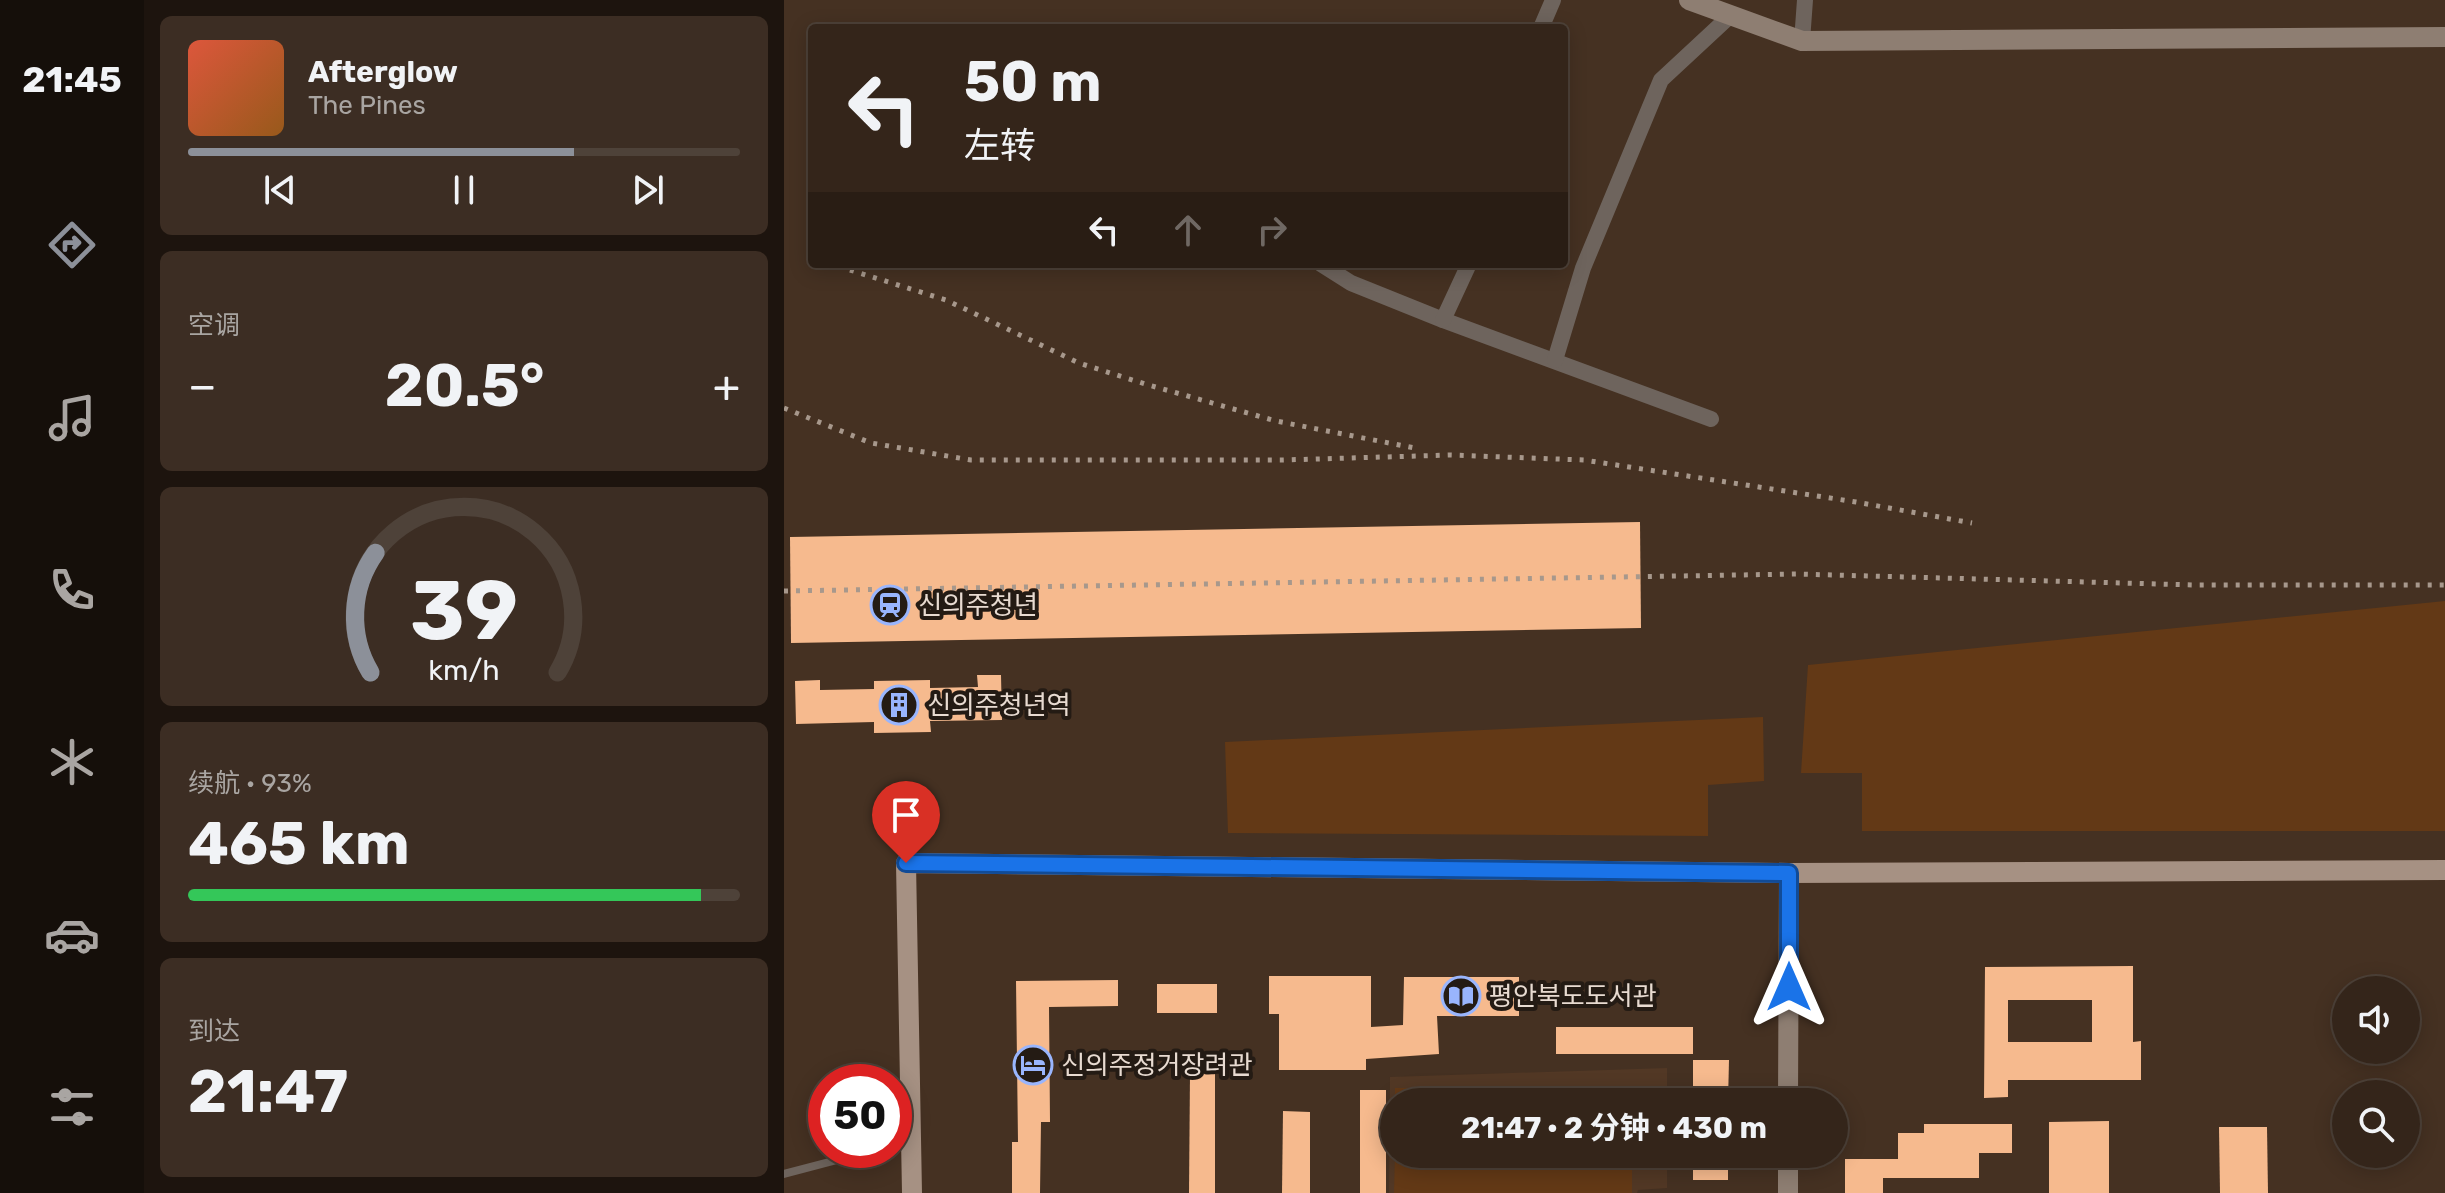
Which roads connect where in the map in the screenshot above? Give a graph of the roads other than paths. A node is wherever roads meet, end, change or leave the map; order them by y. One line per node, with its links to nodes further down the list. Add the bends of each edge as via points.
1 (1553, 0): 5 (street)
2 (1689, 0): 4 (street)
3 (1805, 0): 7 (street)
4 (1731, 15): 7 (street); 11 (street, via 1661,80 1583,268)
5 (1543, 24)
6 (2445, 37): 7 (street)
7 (1802, 41)
8 (1327, 268): 10 (street)
9 (1462, 268): 10 (street)
10 (1443, 320): 11 (street)
11 (1555, 360): 12 (street)
12 (1711, 419)
13 (2445, 870): 14 (main road)
14 (1789, 873): 15 (main road, via 906,863); 16 (street)
15 (904, 1064)
16 (1788, 1088)
17 (808, 1168): 20 (lane)
18 (908, 1168): 21 (main road)
19 (1788, 1168): 22 (street)
20 (784, 1174)
21 (912, 1193)
22 (1788, 1193)

